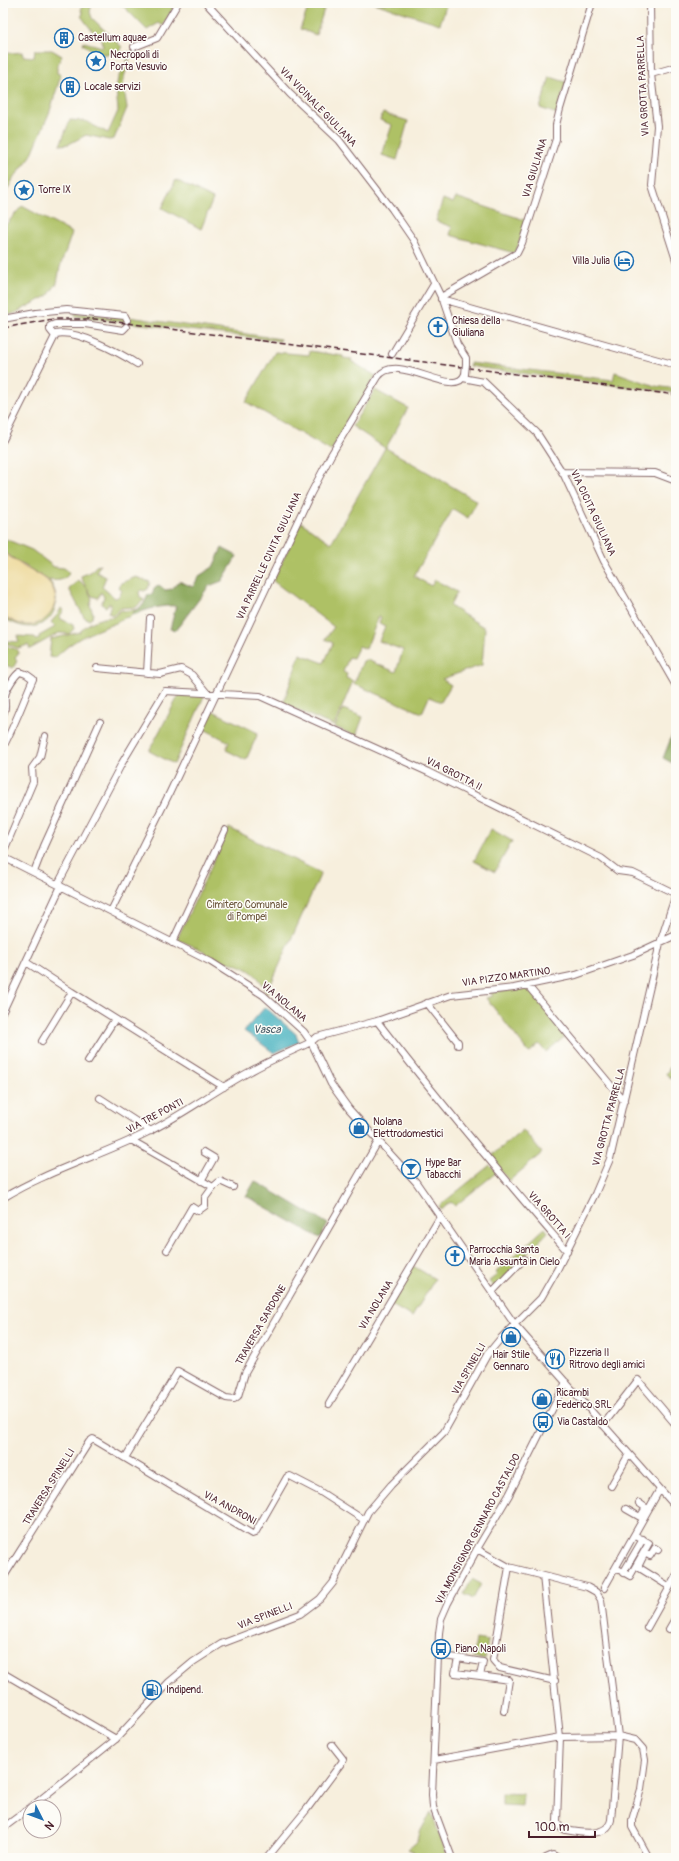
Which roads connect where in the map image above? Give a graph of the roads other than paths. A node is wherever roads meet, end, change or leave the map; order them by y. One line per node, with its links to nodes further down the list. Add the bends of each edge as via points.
1 (178, 3): 5 (street, via 157,38)
2 (206, 3): 9 (street, VIA VICINALE GIULIANA, via 290,94 345,148 408,231)
3 (592, 3): 10 (street, VIA GIULIANA, via 560,109 556,139 518,254)
4 (650, 3): 7 (street, VIA GROTTA PARRELLA)
5 (134, 47)
6 (676, 67): 7 (street)
7 (651, 74): 8 (street, VIA GROTTA PARRELLA, via 657,126 652,186)
8 (676, 260)
9 (434, 284): 10 (street, VIA VICINALE GIULIANA); 15 (street)
10 (441, 298): 17 (street); 18 (street, bridge, via 457,344 466,358)
11 (3, 319): 12 (street, via 66,310 125,316)
12 (127, 320)
13 (126, 327): 14 (street, via 123,330 85,324 55,324 50,326)
14 (54, 335): 16 (street, via 70,333 116,351); 19 (street)
15 (392, 354)
16 (137, 364)
17 (676, 365)
18 (464, 376): 20 (street, VIA CICITA GIULIANA, via 484,382 533,429); 27 (street, VIA PARRELLE CIVITA GIULIANA, via 455,383 448,383 422,374 390,368 381,374 320,474)
19 (3, 440)
20 (562, 472): 21 (street, via 655,473); 25 (street, VIA CICITA GIULIANA, via 604,561)
21 (676, 481)
22 (150, 618): 24 (street)
23 (97, 668): 24 (street)
24 (147, 672): 26 (street, via 160,674 181,669 192,675)
25 (676, 686)
26 (207, 693): 27 (street, VIA GROTTA II); 36 (street, VIA GROTTA II, via 165,691 122,763)
27 (216, 693): 37 (street, VIA GROTTA II, via 252,694 268,699 428,772 601,858 618,871 633,873); 38 (street, VIA PARRELLE CIVITA GIULIANA)
28 (3, 714): 31 (street, via 6,707 5,695 17,674 20,672 31,677 22,707)
29 (100, 722): 35 (street)
30 (45, 736): 33 (street, via 40,757 32,768 33,782)
31 (3, 747)
32 (225, 830): 40 (street)
33 (3, 853)
34 (3, 857): 35 (street, VIA NOLANA)
35 (34, 872): 36 (street, VIA NOLANA)
36 (59, 885): 38 (street, VIA NOLANA); 42 (street)
37 (676, 894): 41 (street, VIA GROTTA PARRELLA)
38 (111, 911): 40 (street, VIA NOLANA)
39 (676, 935): 41 (street, VIA PIZZO MARTINO)
40 (172, 943): 50 (street, VIA NOLANA, via 211,962 263,995 304,1032)
41 (660, 944): 43 (street, VIA PIZZO MARTINO, via 576,975); 55 (street, VIA GROTTA PARRELLA)
42 (26, 962): 44 (street); 46 (street)
43 (528, 986): 45 (street, VIA PIZZO MARTINO, via 451,995); 55 (street)
44 (72, 992): 47 (street); 49 (street)
45 (427, 1003): 48 (street, VIA PIZZO MARTINO); 51 (street)
46 (3, 1011)
47 (115, 1019): 52 (street); 53 (street)
48 (377, 1022): 50 (street, VIA PIZZO MARTINO, via 317,1037); 66 (street, VIA GROTTA I, via 439,1101)
49 (42, 1042)
50 (311, 1042): 53 (street, VIA TRE PONTI, via 250,1071); 58 (street, VIA NOLANA, via 331,1084 349,1109)
51 (458, 1045)
52 (88, 1062)
53 (224, 1088): 56 (street, VIA TRE PONTI)
54 (100, 1098): 56 (street)
55 (624, 1101): 66 (street, VIA GROTTA PARRELLA, via 605,1172)
56 (151, 1131): 57 (street, VIA TRE PONTI)
57 (131, 1140): 60 (street); 63 (street, VIA TRE PONTI)
58 (379, 1140): 64 (street, VIA NOLANA, via 416,1182); 75 (street, TRAVERSA SARDONE, via 245,1373 238,1396 234,1399 226,1398 176,1372)
59 (204, 1152): 60 (street, via 214,1158)
60 (202, 1180): 61 (street)
61 (213, 1187): 62 (street, via 220,1181); 65 (street, via 205,1198 205,1206 198,1211 192,1207)
62 (233, 1187)
63 (3, 1198)
64 (440, 1217): 68 (street, VIA NOLANA); 71 (street, VIA NOLANA)
65 (167, 1250)
66 (567, 1251): 69 (street, VIA GROTTA PARRELLA, via 541,1298)
67 (524, 1259): 68 (street)
68 (492, 1292): 69 (street, VIA NOLANA)
69 (515, 1325): 70 (street, VIA NOLANA); 81 (street, VIA SPINELLI, via 485,1358 444,1432 391,1485)
70 (566, 1382): 72 (street, VIA NOLANA); 83 (street, VIA MONSIGNOR GENNARO CASTALDO, via 510,1495)
71 (329, 1404)
72 (603, 1425): 73 (street, via 638,1380); 74 (street, VIA NOLANA)
73 (676, 1425)
74 (629, 1454): 76 (street); 77 (street, VIA NOLANA)
75 (125, 1458): 81 (street, VIA ANDRONI, via 252,1534 290,1476); 89 (street, TRAVERSA SPINELLI, via 95,1439 91,1440)
76 (611, 1486)
77 (660, 1489): 79 (street, VIA NOLANA); 82 (street)
78 (639, 1503): 80 (street, via 646,1508 643,1516 640,1517)
79 (676, 1507)
80 (626, 1509)
81 (364, 1520): 103 (street, VIA SPINELLI, via 333,1583 320,1599 300,1614 221,1644 193,1662 169,1682)
82 (634, 1535): 86 (street); 86 (street, via 643,1539 624,1573)
83 (477, 1549): 85 (street); 95 (street, VIA MONSIGNOR GENNARO CASTALDO, via 442,1619)
84 (658, 1550): 90 (street, via 655,1548 650,1556 645,1553 638,1567)
85 (509, 1567): 87 (street); 99 (street, via 493,1660 500,1668)
86 (616, 1568): 91 (street)
87 (543, 1576): 99 (street); 101 (street, via 587,1587 596,1592 601,1600)
88 (676, 1576): 90 (street)
89 (3, 1578)
90 (670, 1587): 93 (street)
91 (604, 1588)
92 (676, 1617): 94 (street)
93 (646, 1628)
94 (669, 1629)
95 (438, 1656): 96 (street); 105 (street, VIA MONSIGNOR GENNARO CASTALDO)
96 (458, 1658): 98 (street, via 483,1662); 98 (street, via 455,1673)
97 (3, 1674): 103 (street)
98 (480, 1676): 100 (street, via 509,1680)
99 (555, 1681): 102 (street)
100 (504, 1711)
101 (618, 1736): 102 (street); 102 (street, via 612,1820 608,1828 600,1832 566,1830 557,1822); 113 (street, via 635,1740 643,1749 645,1760 632,1827)
102 (560, 1737): 105 (street)
103 (116, 1739): 106 (street, VIA SPINELLI)
104 (332, 1745): 109 (street, via 343,1759 342,1762)
105 (434, 1760): 110 (street, VIA MONSIGNOR GENNARO CASTALDO, via 433,1807)
106 (40, 1799)
107 (22, 1813): 108 (street, VIA SPINELLI)
108 (3, 1828)
109 (267, 1858)
110 (452, 1858)
111 (546, 1858): 112 (street, via 553,1855)
112 (558, 1858)
113 (649, 1858)

